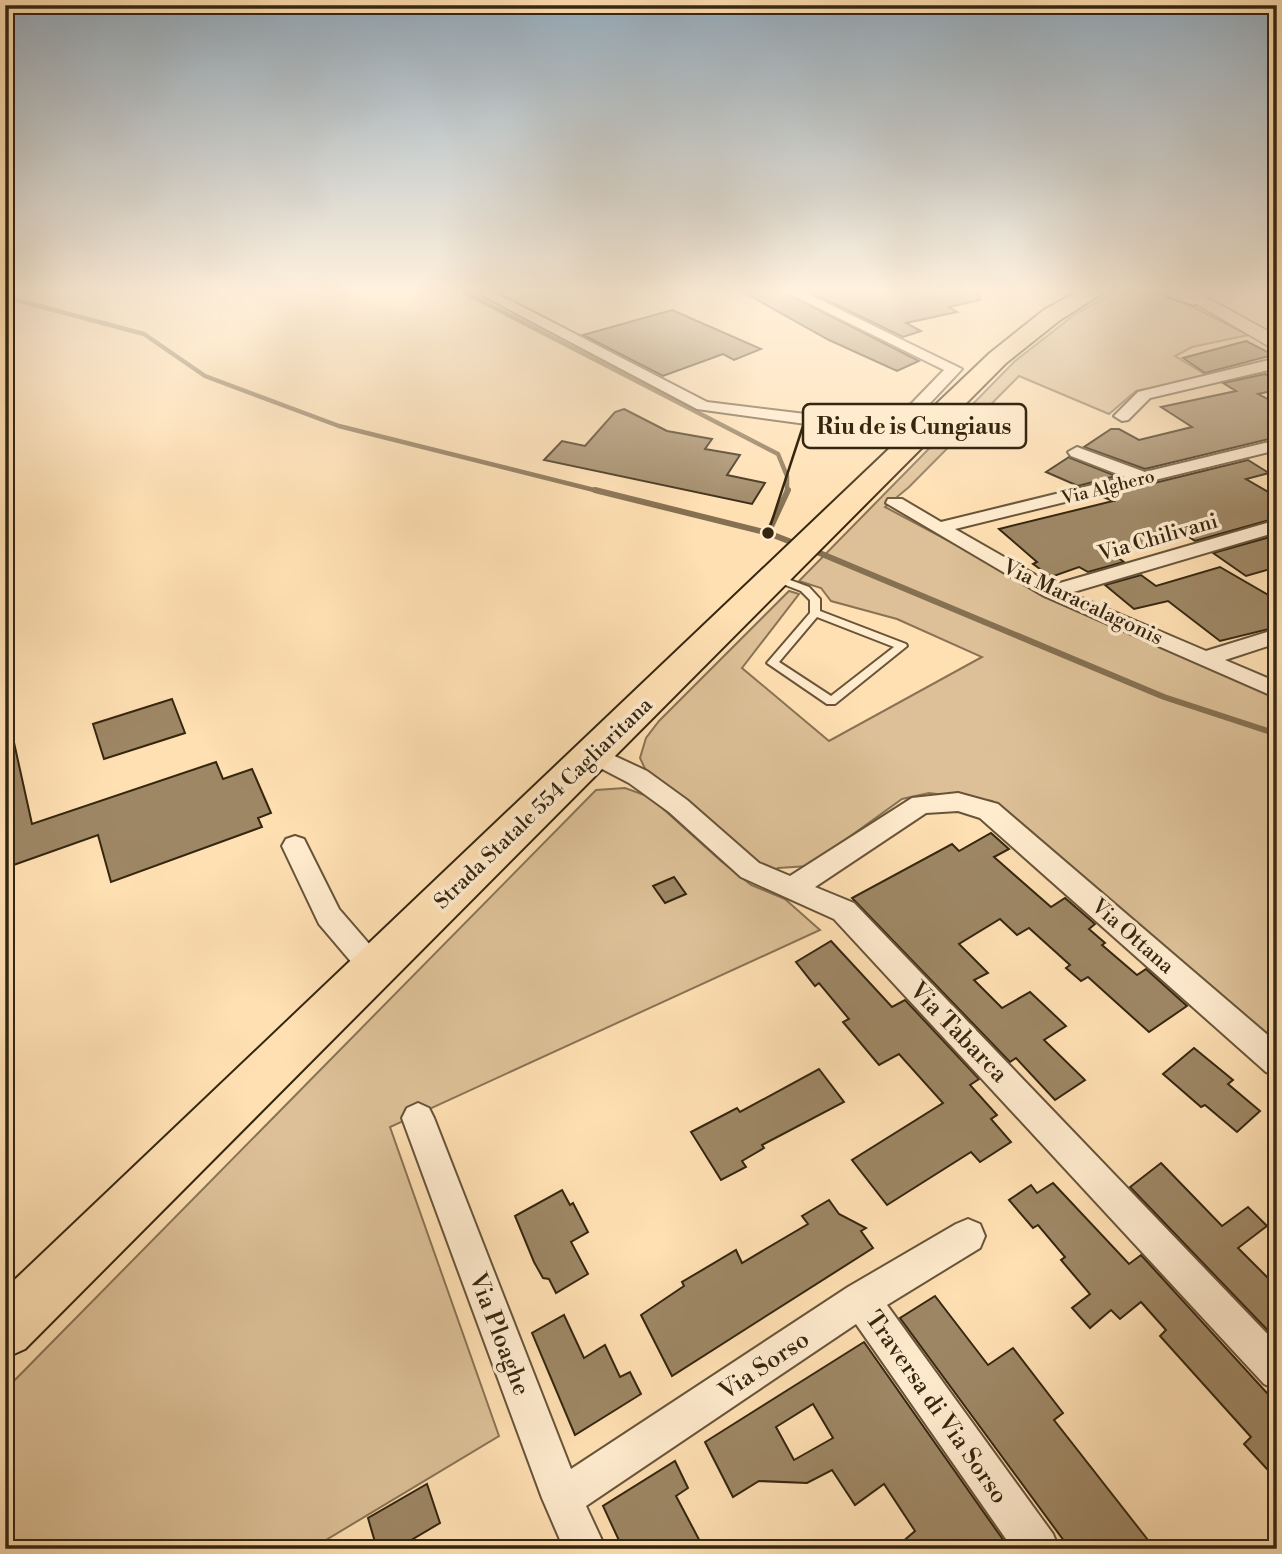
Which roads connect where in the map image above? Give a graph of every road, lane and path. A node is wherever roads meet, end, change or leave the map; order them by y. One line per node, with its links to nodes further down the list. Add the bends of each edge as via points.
1 (623, 365): 6 (street, via 703,406 822,421)
2 (945, 365): 6 (street, via 954,369)
3 (991, 365): 6 (main road, Strada Statale 554 Cagliaritana)
4 (1271, 365): 5 (street, via 1144,395)
5 (1122, 415)
6 (899, 441): 13 (main road, Strada Statale 554 Cagliaritana)
7 (1277, 445): 9 (street, Via Alghero)
8 (1077, 452): 9 (street)
9 (1144, 478): 12 (street, Via Alghero)
10 (895, 503): 12 (street, Via Maracalagonis)
11 (1277, 526): 14 (street, Via Chilivani)
12 (938, 528): 14 (street, Via Maracalagonis)
13 (778, 573): 15 (lane, via 815,599); 19 (main road, Strada Statale 554 Cagliaritana)
14 (1051, 592): 17 (street, Via Maracalagonis)
15 (816, 613): 15 (lane, via 772,663 831,701 902,646)
16 (1277, 636): 17 (street)
17 (1205, 659): 18 (street, Via Maracalagonis)
18 (1277, 691)
19 (593, 754): 21 (street, Via Tabarca, via 638,777 678,806 750,870); 22 (main road, Strada Statale 554 Cagliaritana)
20 (295, 846): 22 (street, via 329,916)
21 (792, 888): 23 (street, Via Ottana, via 921,804 958,802 989,811); 28 (street, Via Tabarca, via 844,911)
22 (374, 969): 27 (main road, Strada Statale 554 Cagliaritana)
23 (1277, 1062)
24 (418, 1118): 29 (street, Via Ploaghe)
25 (968, 1236): 26 (street, Via Sorso)
26 (861, 1300): 29 (street, Via Sorso); 31 (street, Traversa di Via Sorso)
27 (5, 1329)
28 (1277, 1371)
29 (562, 1498): 30 (street, Via Ploaghe)
30 (585, 1549)
31 (1038, 1549)

